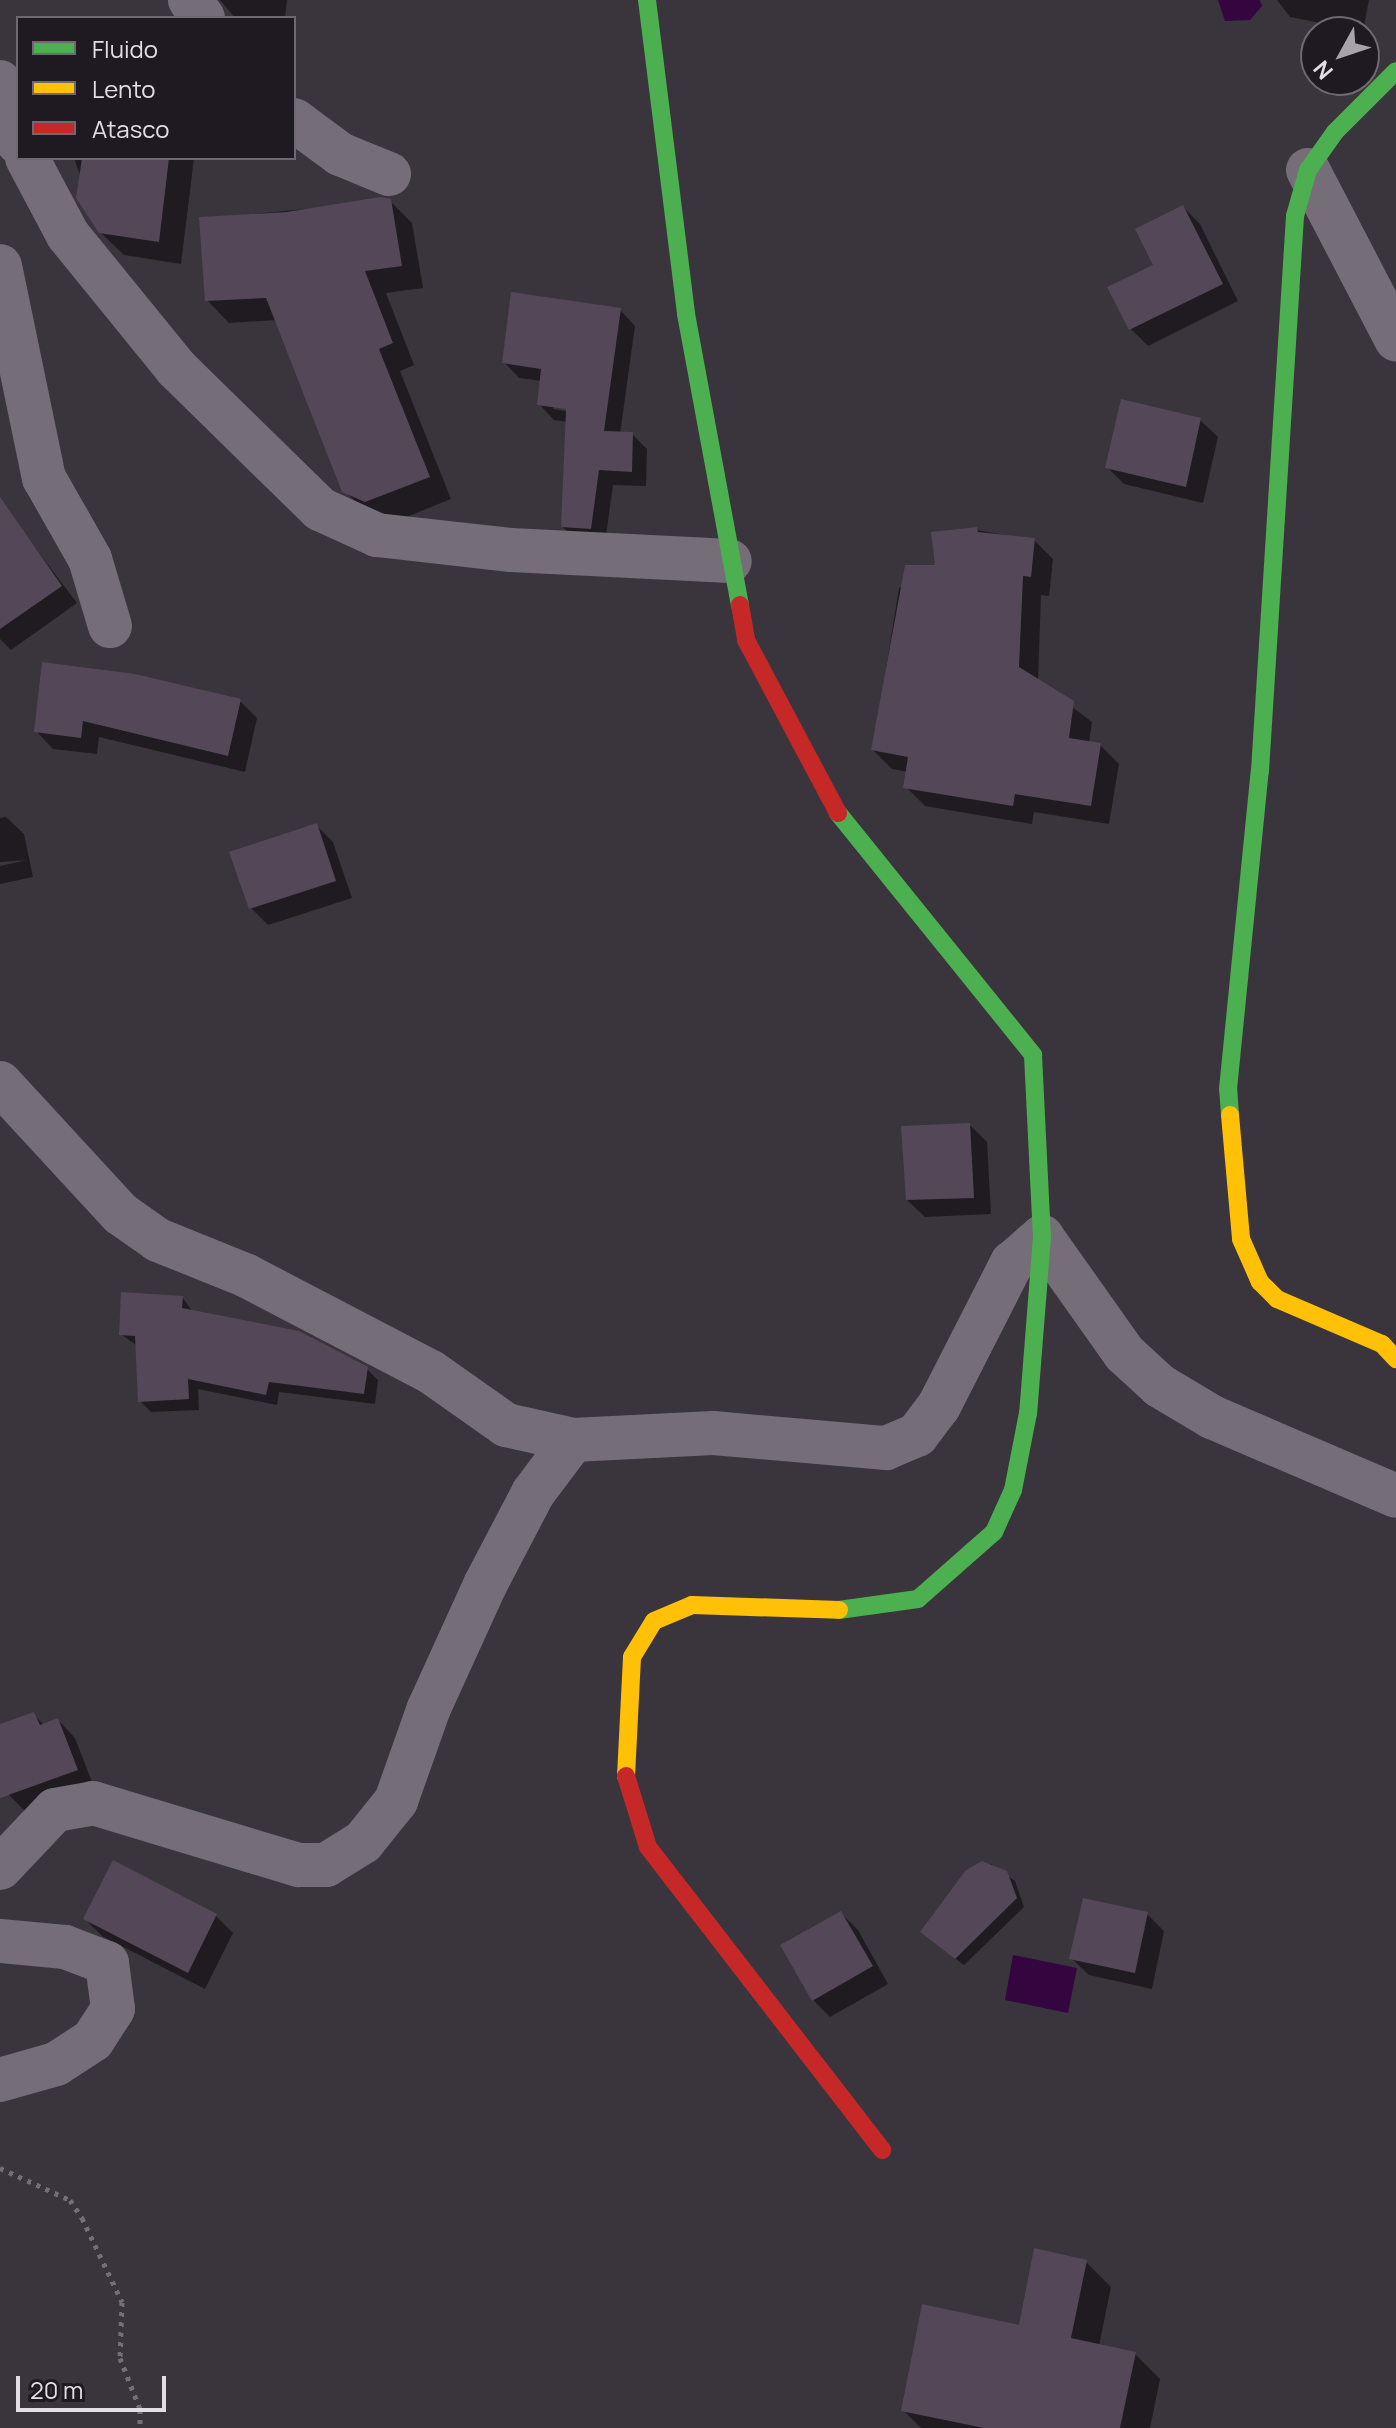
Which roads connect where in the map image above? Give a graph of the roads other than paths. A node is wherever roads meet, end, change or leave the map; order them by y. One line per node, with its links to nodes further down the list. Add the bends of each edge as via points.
1 (647, 0): 11 (street, via 686,314)
2 (1396, 71): 7 (street, via 1335,132)
3 (0, 82): 5 (street, via 4,116)
4 (296, 121): 8 (street, via 340,154)
5 (16, 138)
6 (28, 160): 11 (street, via 68,235 176,368 320,509 377,535 511,550)
7 (1308, 170): 10 (street); 15 (street, via 1295,216 1260,771 1228,1089 1234,1173 1241,1239 1260,1282 1277,1299 1382,1344)
8 (389, 174)
9 (0, 266): 12 (street, via 44,478 90,559)
10 (1396, 339)
11 (730, 561): 14 (street, via 746,640 832,805 1033,1055)
12 (110, 626)
13 (0, 1083): 16 (street, via 121,1214 158,1240 247,1276 431,1372 506,1425)
14 (1042, 1237): 16 (street, via 1012,1263 939,1406 917,1435 886,1448 713,1433); 17 (street, via 1124,1353 1160,1386 1212,1417); 21 (street, via 1028,1413 1013,1490 994,1532 918,1599 852,1611 692,1605 654,1621 632,1657 623,1766 648,1847)
15 (1396, 1359)
16 (573, 1440): 18 (street, via 512,1531 429,1708 396,1801 363,1842 326,1865 299,1865 93,1803 55,1810)
17 (1396, 1496)
18 (0, 1868)
19 (0, 1941): 20 (street, via 65,1947 107,1963 113,2009 93,2040 56,2064)
20 (0, 2080)
21 (882, 2150)

